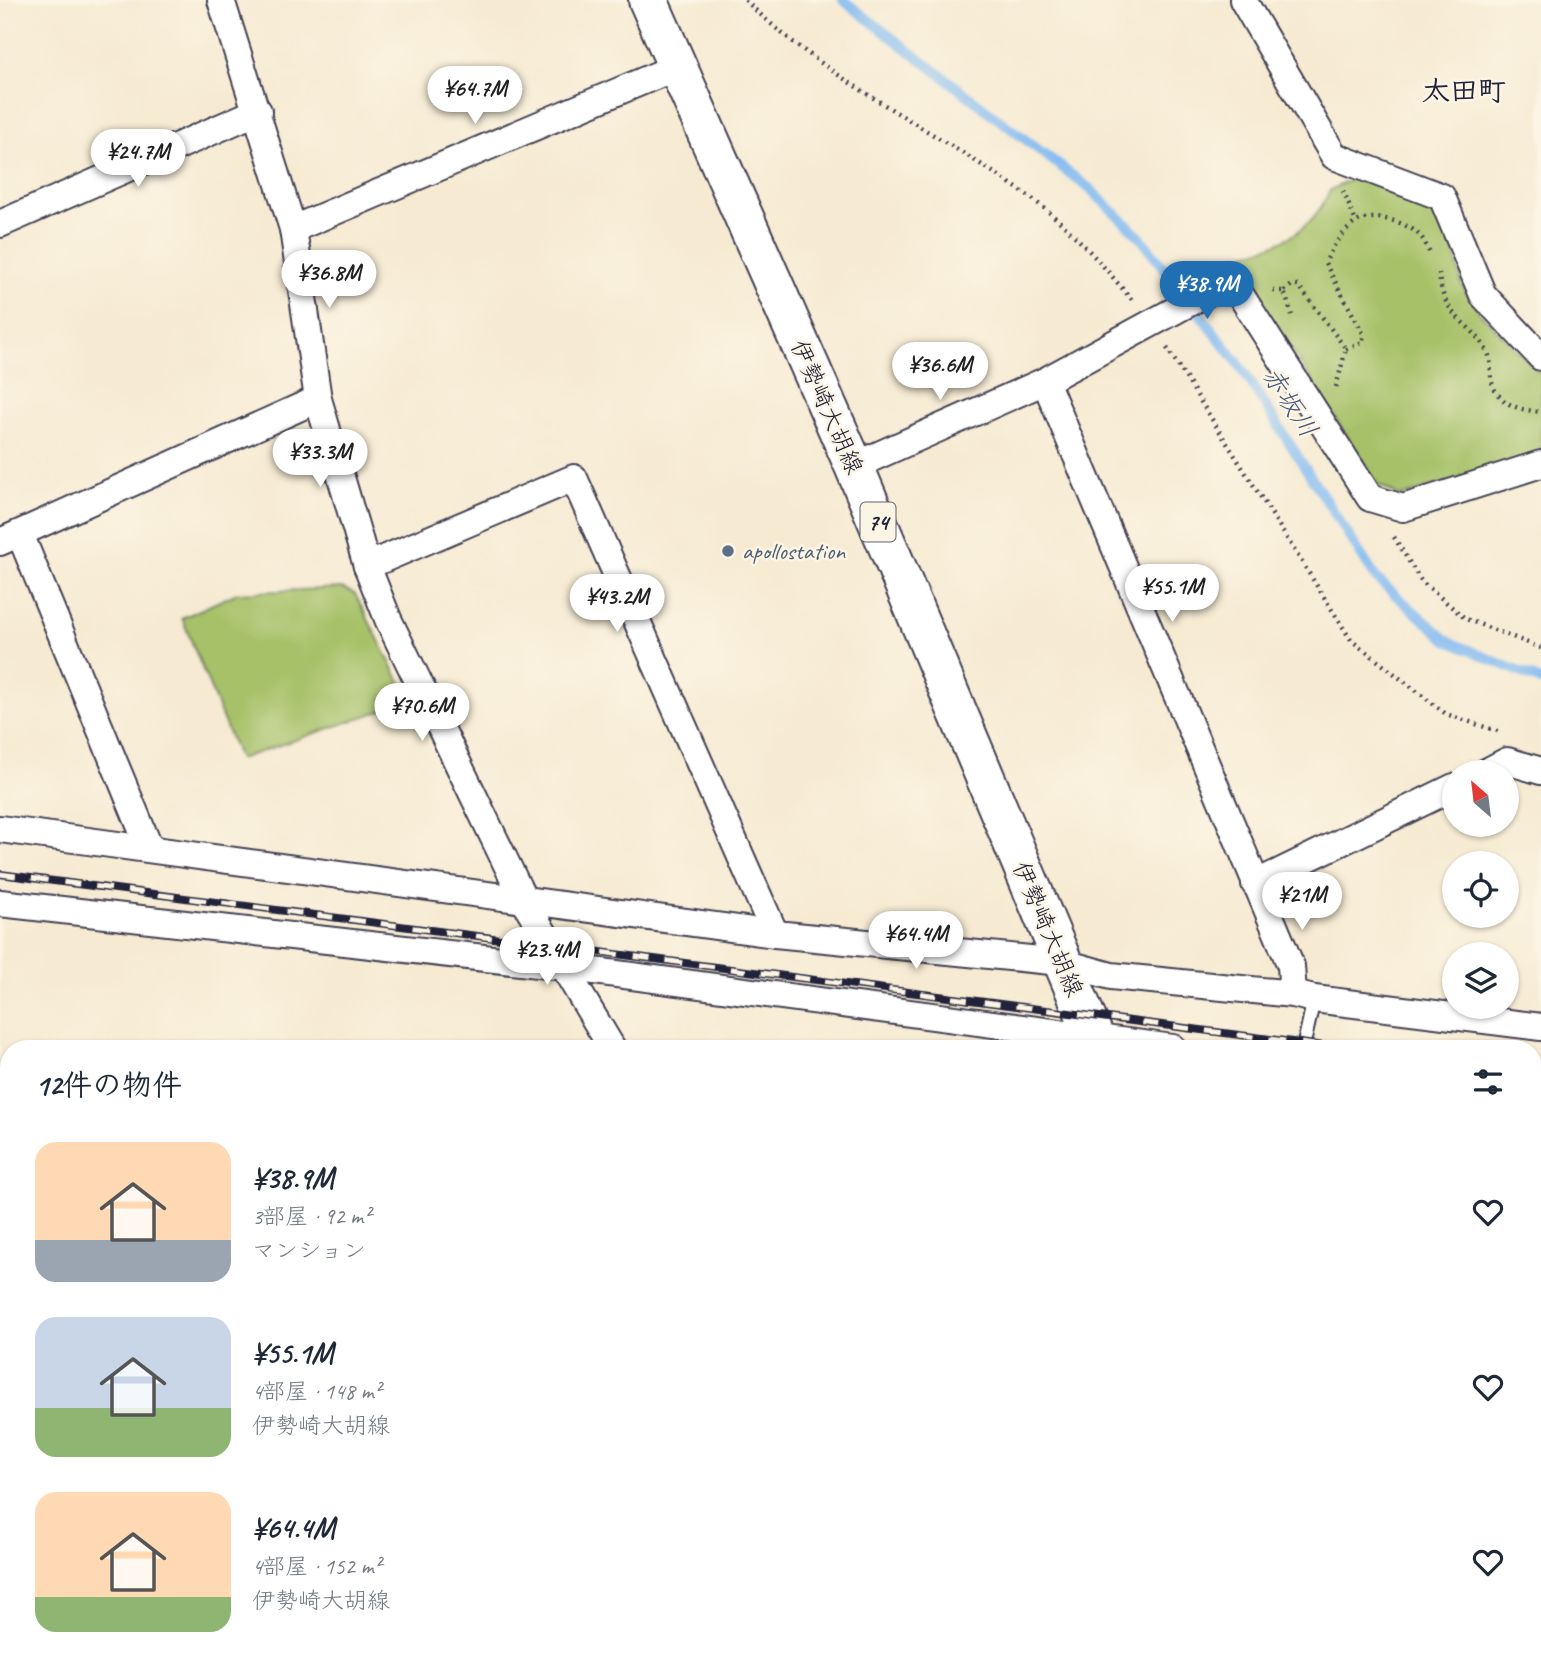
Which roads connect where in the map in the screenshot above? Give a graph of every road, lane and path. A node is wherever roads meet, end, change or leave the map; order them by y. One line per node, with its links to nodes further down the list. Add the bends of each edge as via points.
1 (221, 0): 6 (street)
2 (648, 0): 5 (main road, 伊勢崎大胡線 / 74)
3 (746, 0): 14 (path, via 800,49 851,86 1025,193 1095,256)
4 (1243, 0): 16 (street, via 1334,156 1442,197 1483,295)
5 (676, 67): 10 (street); 21 (main road, 伊勢崎大胡線 / 74)
6 (258, 111): 9 (street); 10 (street)
7 (1341, 185): 8 (path)
8 (1356, 222): 11 (path, via 1374,217 1399,223 1421,236); 15 (path, via 1333,246 1325,264 1364,335 1362,342)
9 (0, 224)
10 (293, 229): 19 (street)
11 (1433, 259)
12 (1438, 270): 20 (path, via 1441,293 1455,316 1488,352 1496,393 1514,408)
13 (1284, 291): 15 (path, via 1299,286)
14 (1158, 322): 17 (street); 23 (street, via 1231,280); 27 (path, via 1351,640 1446,714)
15 (1346, 349): 18 (path)
16 (1541, 357)
17 (1045, 381): 21 (street); 33 (street)
18 (1336, 387)
19 (318, 399): 24 (street); 25 (street)
20 (1541, 412)
21 (854, 466): 37 (main road, 伊勢崎大胡線 / 74)
22 (1538, 473): 23 (street, via 1403,508)
23 (1370, 498): 26 (path, via 1421,581 1466,619)
24 (10, 538): 32 (street)
25 (367, 566): 34 (street, via 388,620); 36 (street, via 574,478)
26 (1541, 648)
27 (1505, 734)
28 (1519, 765): 29 (street)
29 (1541, 771)
30 (1442, 793): 33 (street)
31 (0, 829): 32 (street)
32 (149, 847): 34 (street)
33 (1255, 884): 39 (street)
34 (524, 900): 36 (street); 38 (street)
35 (0, 903): 38 (street)
36 (775, 934): 37 (street)
37 (1061, 962): 39 (street, via 1111,976); 43 (main road, 伊勢崎大胡線 / 74)
38 (564, 967): 41 (street); 42 (street)
39 (1304, 996): 40 (street); 44 (lane)
40 (1541, 1027)
41 (607, 1040)
42 (1082, 1040)
43 (1095, 1040)
44 (1303, 1040)

